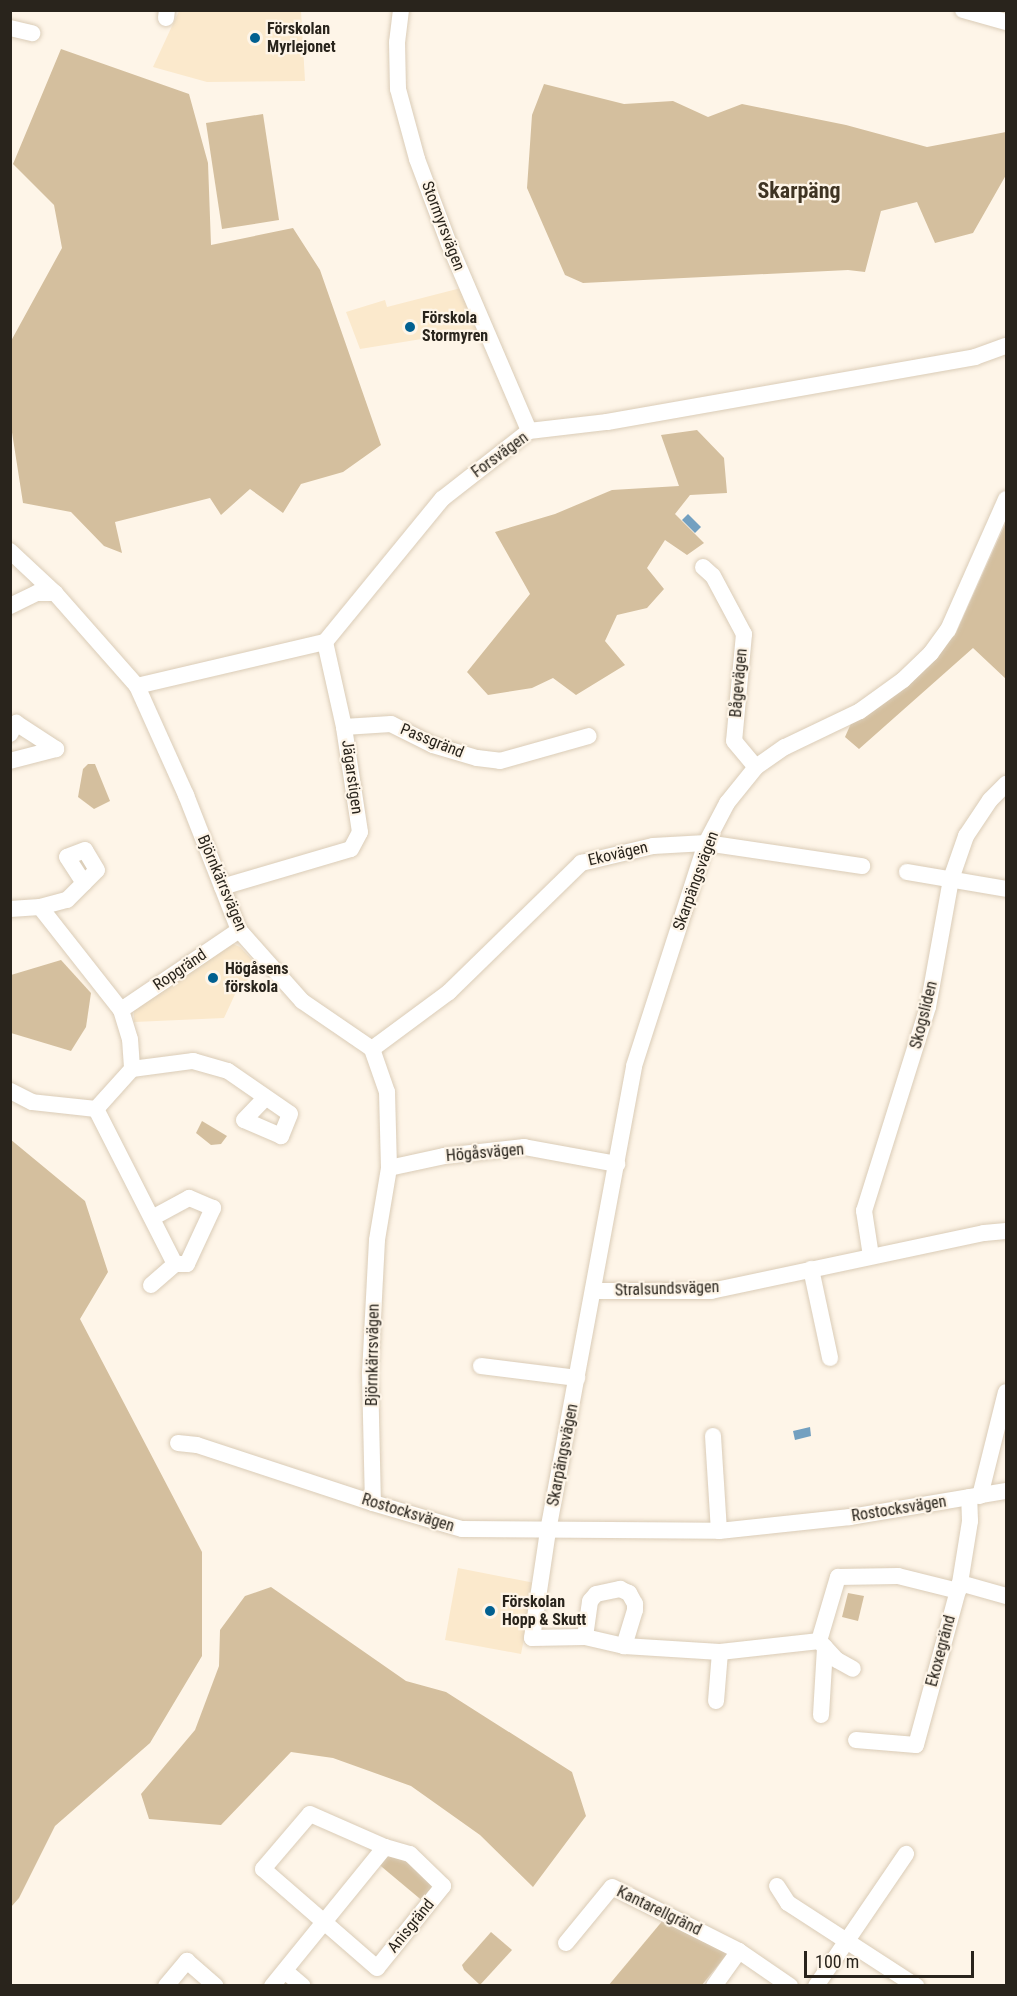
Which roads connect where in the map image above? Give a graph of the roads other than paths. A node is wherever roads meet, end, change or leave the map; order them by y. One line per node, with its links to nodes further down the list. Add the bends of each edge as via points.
1 (401, 10): 7 (street, Stormyrsvägen, via 398,89 417,159)
2 (963, 10): 3 (street)
3 (1006, 22)
4 (10, 28): 5 (street)
5 (32, 33)
6 (1006, 346): 7 (street, Forsvägen, via 963,359 607,422)
7 (529, 431): 13 (street, Forsvägen, via 442,499)
8 (1006, 499): 19 (street, Skarpängsvägen, via 948,630 931,653 903,680 860,711 785,747)
9 (10, 551): 11 (street, Björnkärrsvägen)
10 (703, 567): 19 (street, Bågevägen, via 713,576 744,634 734,741)
11 (55, 593): 12 (street, via 38,593); 14 (street, Björnkärrsvägen)
12 (10, 606)
13 (326, 642): 14 (street); 15 (street, Jägarstigen)
14 (137, 686): 26 (street, Björnkärrsvägen)
15 (344, 727): 17 (street, Passgränd, via 391,724 433,745 500,761); 26 (street, Jägarstigen, via 360,832 351,849)
16 (10, 734): 18 (street, via 16,723 56,749)
17 (589, 736)
18 (10, 761)
19 (756, 767): 21 (street, Skarpängsvägen, via 727,803)
20 (1006, 784): 24 (street, Skogsliden, via 966,836)
21 (706, 843): 22 (street, Ekovägen); 32 (street, Ekovägen, via 653,846 581,863 449,992); 37 (street, Skarpängsvägen, via 634,1066)
22 (862, 866)
23 (907, 872): 24 (street)
24 (951, 879): 27 (street); 41 (street, Skogsliden, via 928,1007 864,1211)
25 (84, 883): 28 (street, via 67,900)
26 (222, 887): 30 (street, Björnkärrsvägen)
27 (1006, 889)
28 (40, 907): 29 (street); 31 (street)
29 (10, 909)
30 (239, 930): 31 (street, Ropgränd); 32 (street, Björnkärrsvägen, via 302,1001)
31 (121, 1010): 33 (street, via 130,1039)
32 (372, 1049): 38 (street, Björnkärrsvägen, via 387,1092)
33 (132, 1069): 35 (street, via 193,1061 228,1071); 36 (street)
34 (10, 1091): 36 (street, via 32,1102)
35 (265, 1098)
36 (96, 1109): 39 (street)
37 (617, 1164): 38 (street, Högåsvägen, via 524,1147); 45 (street, Skarpängsvägen)
38 (388, 1167): 54 (street, Björnkärrsvägen, via 377,1240 371,1362)
39 (152, 1218): 42 (street); 42 (street, via 189,1198 213,1208 187,1264)
40 (1006, 1231): 41 (street, Stralsundsvägen)
41 (871, 1256): 43 (street, Stralsundsvägen)
42 (175, 1264): 44 (street)
43 (811, 1269): 45 (street, Stralsundsvägen, via 711,1291); 46 (street)
44 (151, 1285)
45 (593, 1291): 48 (street, Skarpängsvägen)
46 (830, 1358)
47 (481, 1366): 48 (street)
48 (577, 1378): 55 (street, Skarpängsvägen)
49 (1006, 1392): 53 (street, Ekoxegränd)
50 (712, 1436): 56 (street)
51 (178, 1443): 54 (street, Rostocksvägen, via 197,1445)
52 (1006, 1491): 53 (street, Rostocksvägen)
53 (974, 1496): 56 (street, Rostocksvägen, via 850,1517); 57 (street, Ekoxegränd)
54 (373, 1503): 55 (street, Rostocksvägen, via 462,1529)
55 (548, 1531): 56 (street, Rostocksvägen); 59 (street, Skarpängsvägen, via 532,1638)
56 (719, 1531)
57 (959, 1587): 58 (street); 60 (street, via 898,1576 838,1577); 66 (street, Ekoxegränd, via 916,1745)
58 (1006, 1596)
59 (585, 1638): 61 (street); 61 (street, via 590,1601 604,1591 620,1589 629,1593 635,1604)
60 (822, 1644): 62 (street); 63 (street); 65 (street)
61 (624, 1646): 62 (street)
62 (720, 1652): 64 (street)
63 (853, 1670)
64 (716, 1701)
65 (821, 1715)
66 (856, 1740)
67 (385, 1847): 70 (street); 70 (street, Anisgränd, via 310,1814 263,1869); 70 (street, Anisgränd, via 410,1854 443,1886 377,1968)
68 (906, 1854): 71 (street)
69 (777, 1886): 71 (street, via 788,1903)
70 (324, 1922): 74 (street)
71 (846, 1942): 81 (street); 82 (street)
72 (566, 1943): 73 (street, Kantarellgränd, via 612,1887)
73 (739, 1951): 79 (street); 80 (street, Kantarellgränd)
74 (285, 1971): 77 (street); 78 (street)
75 (166, 1986): 76 (street, via 187,1961)
76 (216, 1986)
77 (272, 1986)
78 (303, 1986)
79 (714, 1986)
80 (790, 1986)
81 (816, 1986)
82 (916, 1986)

